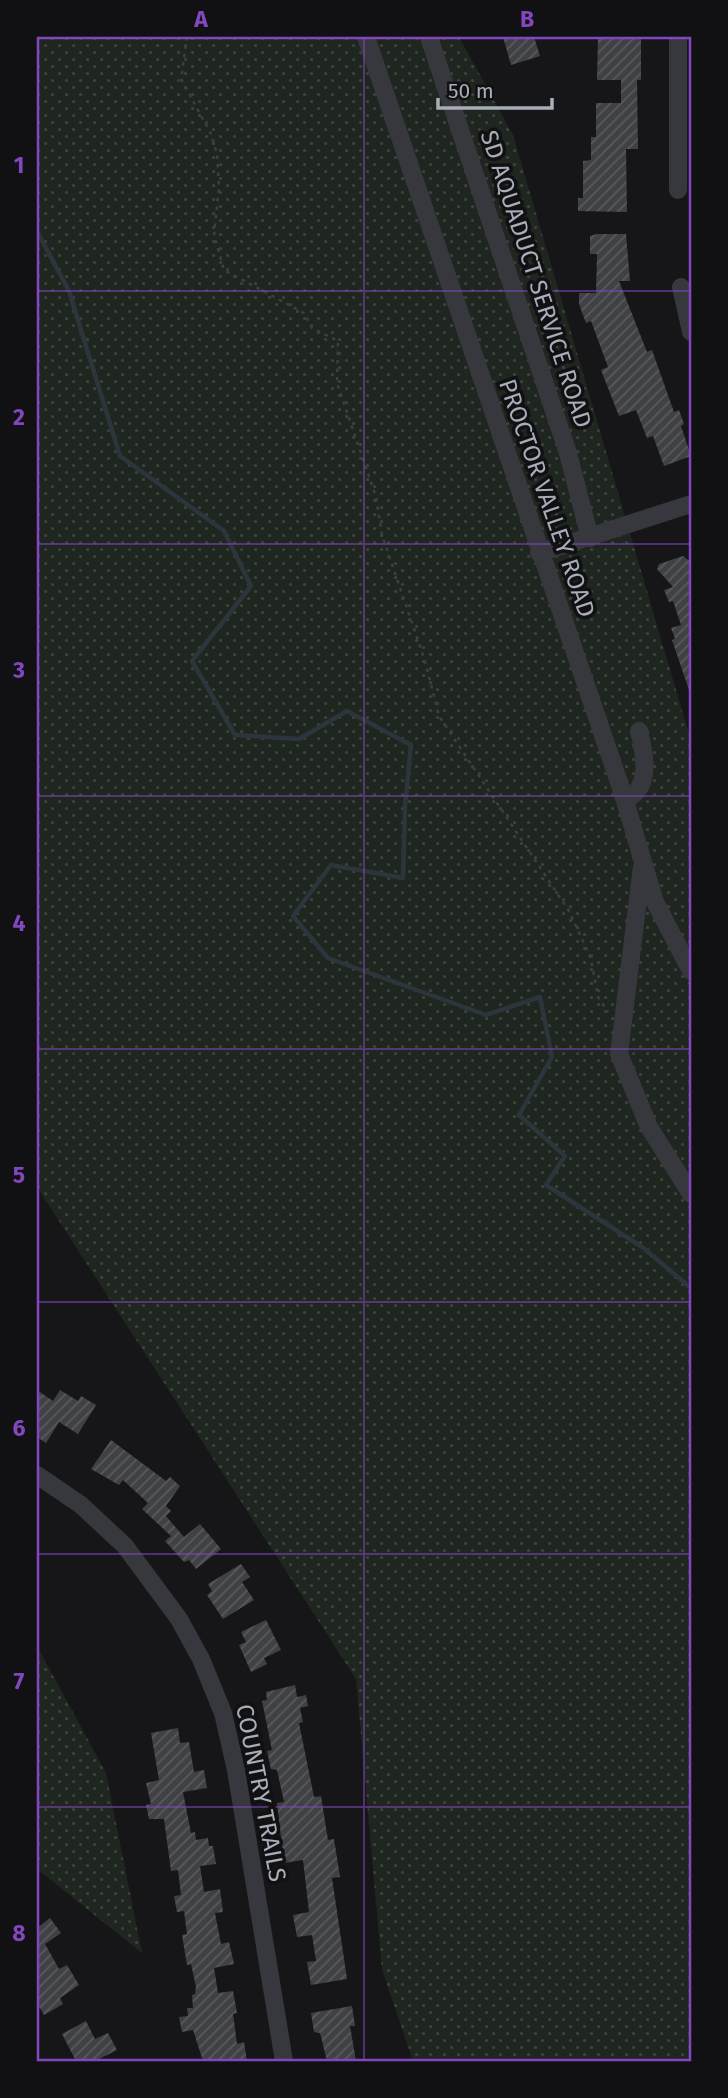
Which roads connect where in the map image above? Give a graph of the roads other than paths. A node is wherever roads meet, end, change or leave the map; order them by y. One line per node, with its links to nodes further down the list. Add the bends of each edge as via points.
1 (366, 37): 9 (street, PROCTOR VALLEY ROAD)
2 (429, 37): 8 (street, SD AQUADUCT SERVICE ROAD, via 568,453)
3 (678, 37): 4 (street)
4 (678, 190)
5 (681, 287): 6 (street)
6 (691, 332)
7 (691, 504): 8 (street)
8 (590, 538): 9 (street)
9 (539, 553): 11 (street, PROCTOR VALLEY ROAD)
10 (639, 731): 11 (street, via 644,779 635,796)
11 (625, 800): 12 (street, PROCTOR VALLEY ROAD)
12 (642, 860): 13 (street, PROCTOR VALLEY ROAD, via 655,902); 14 (street, via 619,1054 649,1127)
13 (691, 971)
14 (691, 1194)
15 (37, 1475): 16 (street, COUNTRY TRAILS, via 82,1505 125,1546 179,1619 201,1659 223,1713 236,1770)
16 (284, 2061)

